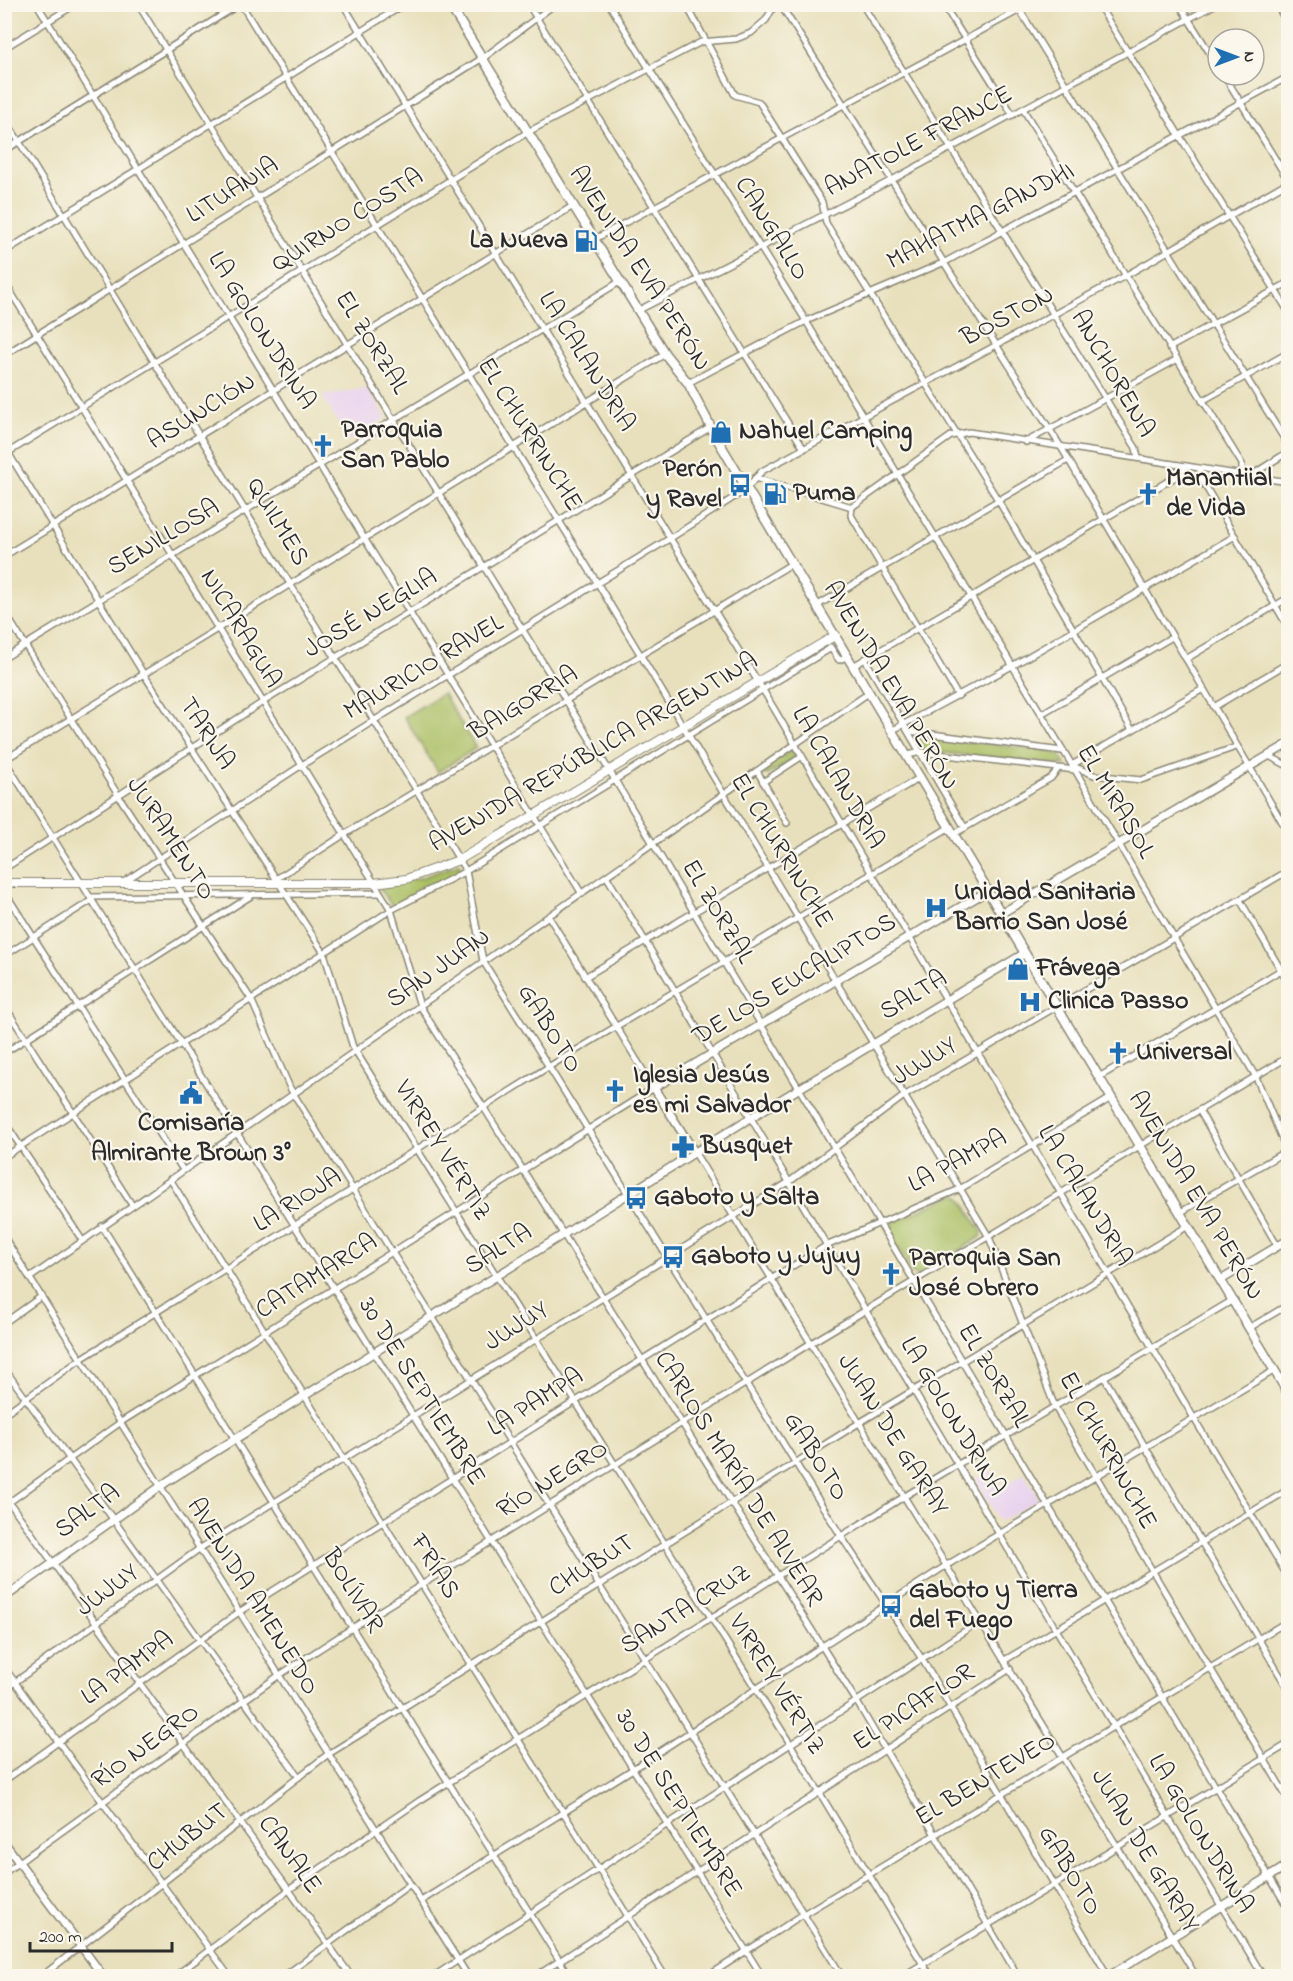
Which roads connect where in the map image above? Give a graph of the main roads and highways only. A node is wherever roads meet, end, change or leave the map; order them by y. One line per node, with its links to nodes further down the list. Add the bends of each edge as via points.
1 (449, 4): 2 (main road, AVENIDA EVA PERÓN, via 665,354 688,383)
2 (836, 635): 3 (main road, AVENIDA REPÚBLICA ARGENTINA, via 829,644 757,682 459,860 406,879 374,883); 4 (main road, AVENIDA EVA PERÓN)
3 (4, 883)
4 (1288, 1393)

